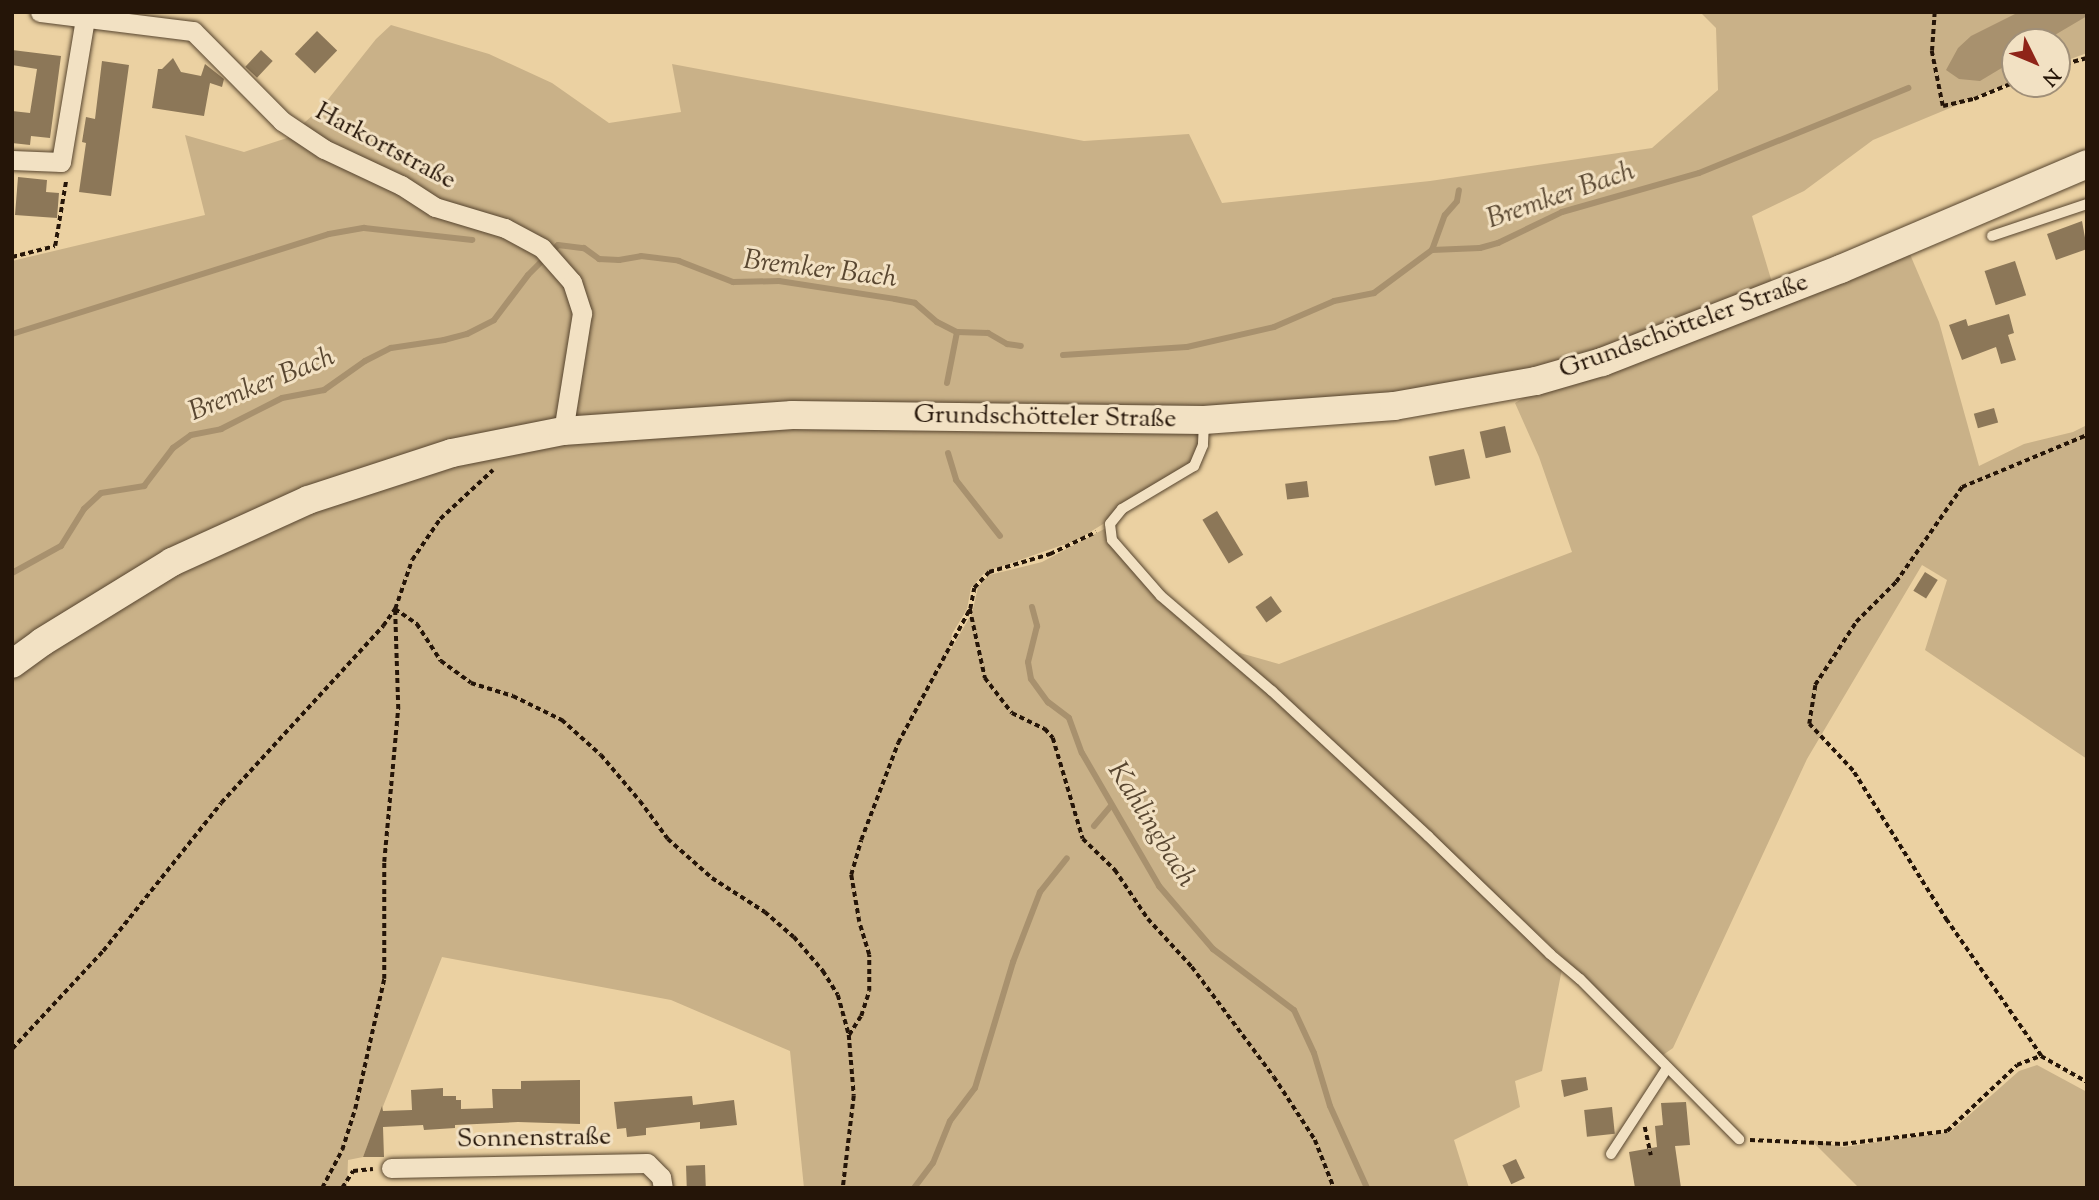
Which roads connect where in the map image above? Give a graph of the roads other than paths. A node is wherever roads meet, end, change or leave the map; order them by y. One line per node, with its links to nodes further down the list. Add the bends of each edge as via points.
1 (40, 12): 2 (street, Harkortstraße)
2 (85, 16): 3 (street, via 61,162); 8 (street, Harkortstraße, via 193,32 282,121 324,149 401,185 435,207 505,228 542,248 572,282 582,313)
3 (12, 160)
4 (2087, 164): 7 (main road, Grundschötteler Straße, via 1841,269 1602,362 1536,380 1394,406)
5 (2087, 204): 6 (lane)
6 (1992, 236)
7 (1204, 420): 8 (main road, Grundschötteler Straße, via 792,415); 10 (lane, via 1203,444 1194,466 1122,509 1111,524 1112,540 1161,596 1429,835)
8 (564, 431): 9 (main road, Grundschötteler Straße, via 452,453 308,500 172,562)
9 (12, 664)
10 (1667, 1069): 11 (lane); 12 (lane)
11 (1739, 1139)
12 (1611, 1154)
13 (391, 1168): 14 (street, Sonnenstraße, via 647,1163 661,1177)
14 (663, 1188)

